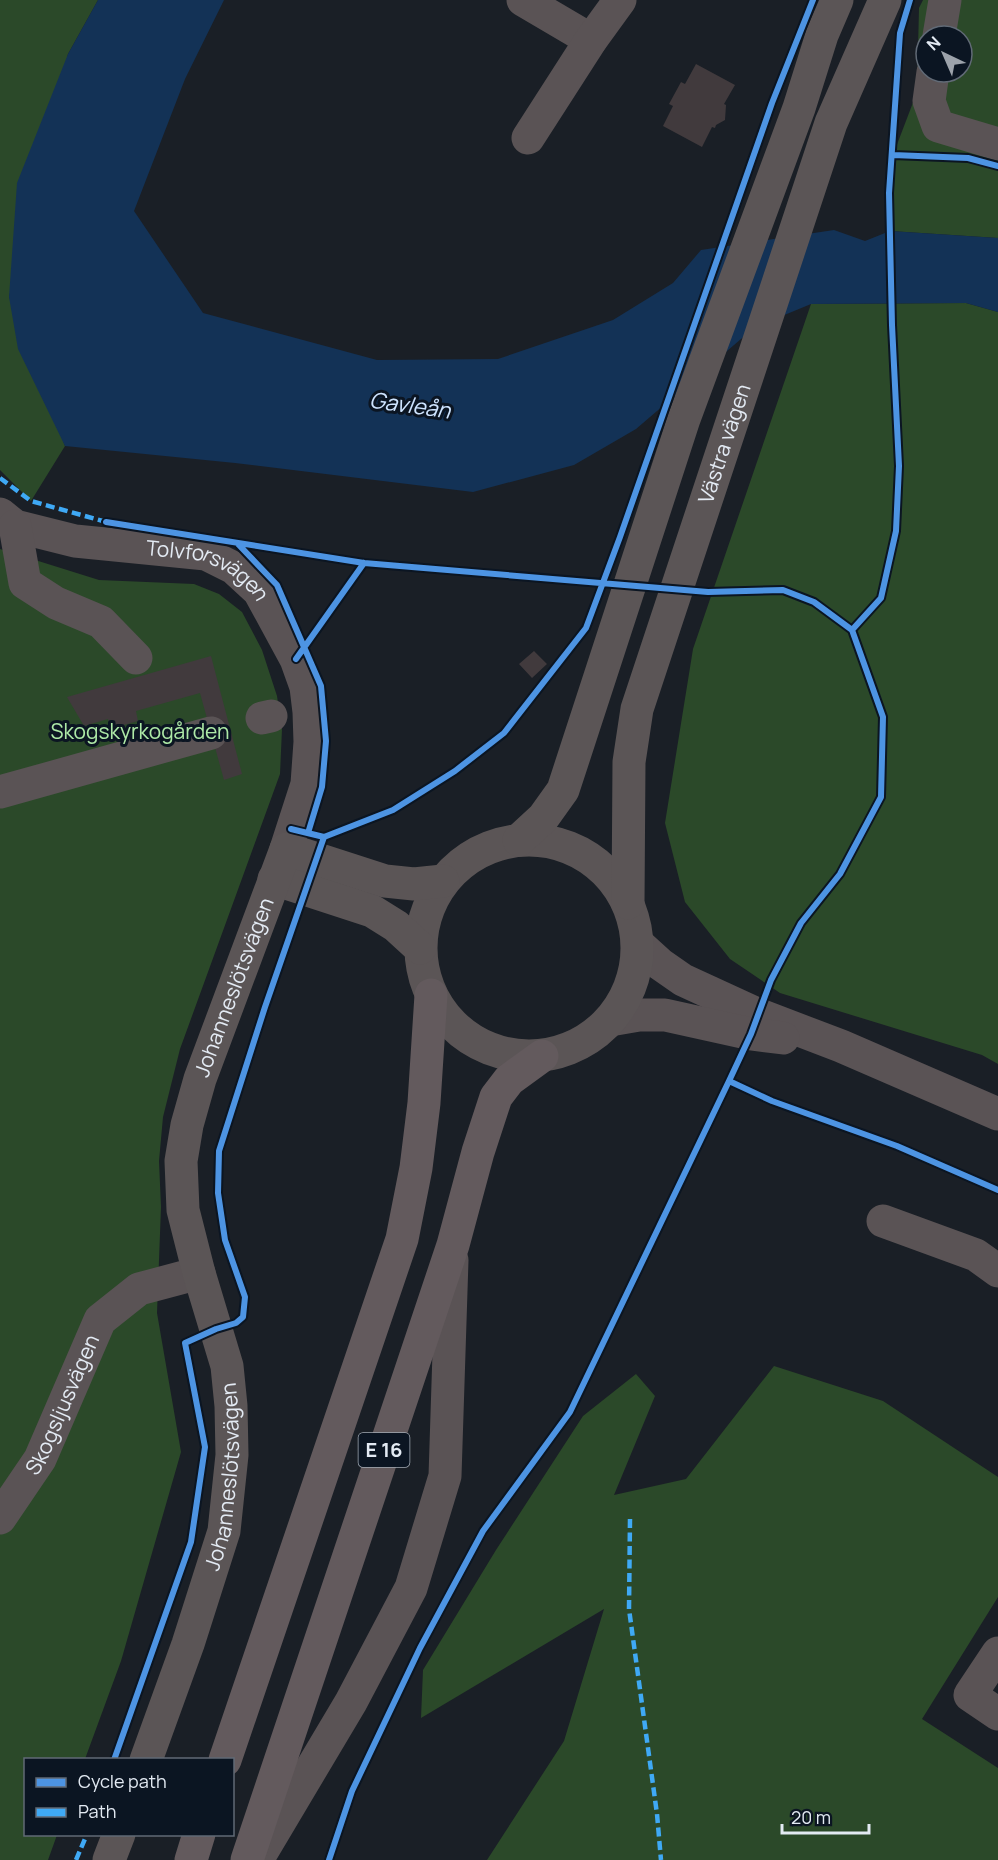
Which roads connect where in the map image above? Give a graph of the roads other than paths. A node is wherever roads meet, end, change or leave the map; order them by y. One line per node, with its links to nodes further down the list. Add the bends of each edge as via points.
1 (523, 0): 7 (street)
2 (620, 0): 7 (street)
3 (837, 0): 15 (main road, Västra vägen, via 684,419 563,790 543,818)
4 (885, 0): 19 (main road, Västra vägen, via 831,123 637,709 629,762)
5 (945, 0): 6 (street)
6 (941, 24)
7 (591, 40): 9 (street)
8 (931, 84): 10 (street, via 929,101 938,126)
9 (528, 138)
10 (998, 144)
11 (8, 520): 12 (street, via 25,583 56,603 101,622); 16 (street, Tolvforsvägen, via 75,541 206,554 234,568 259,591 296,659 306,687 309,712 307,784)
12 (136, 658)
13 (211, 733): 14 (street)
14 (0, 792)
15 (519, 840): 18 (main road, via 477,853); 19 (main road, via 546,840 587,856 614,880)
16 (286, 849): 17 (main road, Johanneslötsvägen); 18 (main road, via 385,881)
17 (274, 879): 21 (main road, Johanneslötsvägen, via 372,911); 30 (main road, Johanneslötsvägen, via 200,1079 187,1125 181,1161 183,1210)
18 (443, 881): 21 (main road, via 423,924)
19 (628, 903): 20 (main road)
20 (638, 944): 23 (main road, via 632,985); 24 (street, via 683,980)
21 (420, 948): 22 (main road)
22 (431, 995): 25 (main road, via 446,1018 481,1045 515,1056); 35 (highway, via 424,1103 402,1239)
23 (610, 1020): 24 (street, via 665,1015 751,1034); 25 (main road, via 576,1046)
24 (841, 1046): 26 (street)
25 (542, 1056): 28 (highway, E 16, via 509,1080 496,1097)
26 (998, 1114)
27 (884, 1221): 29 (street, via 976,1255)
28 (453, 1245): 40 (highway, E 16); 41 (street, via 445,1476 411,1588 351,1702)
29 (998, 1271)
30 (199, 1274): 31 (street, Skogsljusvägen, via 139,1289 100,1320 40,1458); 34 (main road, Johanneslötsvägen, via 227,1366 231,1406 232,1455 224,1531)
31 (0, 1518)
32 (998, 1653): 33 (street, via 970,1695)
33 (998, 1714)
34 (147, 1758)
35 (226, 1758)
36 (118, 1836): 38 (main road)
37 (198, 1836): 39 (highway)
38 (109, 1860)
39 (191, 1860)
40 (247, 1860)
41 (256, 1860)

